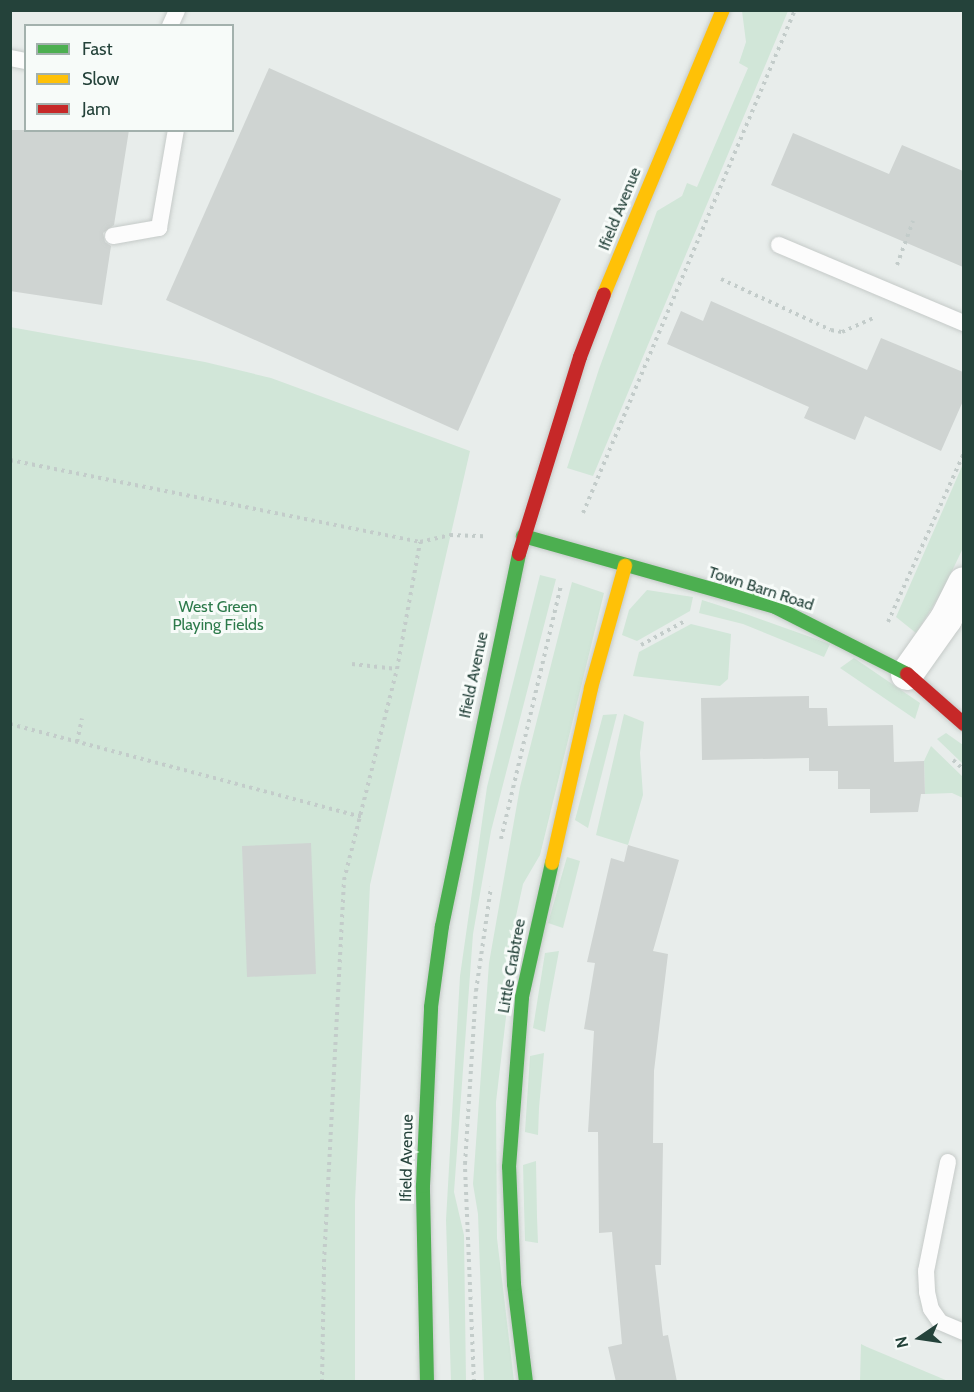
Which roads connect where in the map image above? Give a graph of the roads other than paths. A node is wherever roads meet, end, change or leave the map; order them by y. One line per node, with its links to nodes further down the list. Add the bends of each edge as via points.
1 (177, 10): 3 (lane)
2 (718, 12): 8 (street, Ifield Avenue, via 580,357)
3 (171, 24)
4 (176, 132): 5 (lane, via 159,228)
5 (113, 236)
6 (779, 245): 7 (lane)
7 (963, 323)
8 (523, 537): 9 (street, Town Barn Road); 15 (street, Ifield Avenue, via 470,778 431,1007 423,1186)
9 (625, 566): 11 (street, Town Barn Road, via 775,607); 16 (street, Little Crabtree, via 586,711 522,997 509,1167 514,1284)
10 (963, 583): 11 (street, via 946,619)
11 (907, 674): 12 (street, Town Barn Road)
12 (963, 724)
13 (948, 1162): 14 (lane, via 926,1271 927,1292 931,1309 940,1322)
14 (963, 1332)
15 (427, 1382)
16 (526, 1382)

